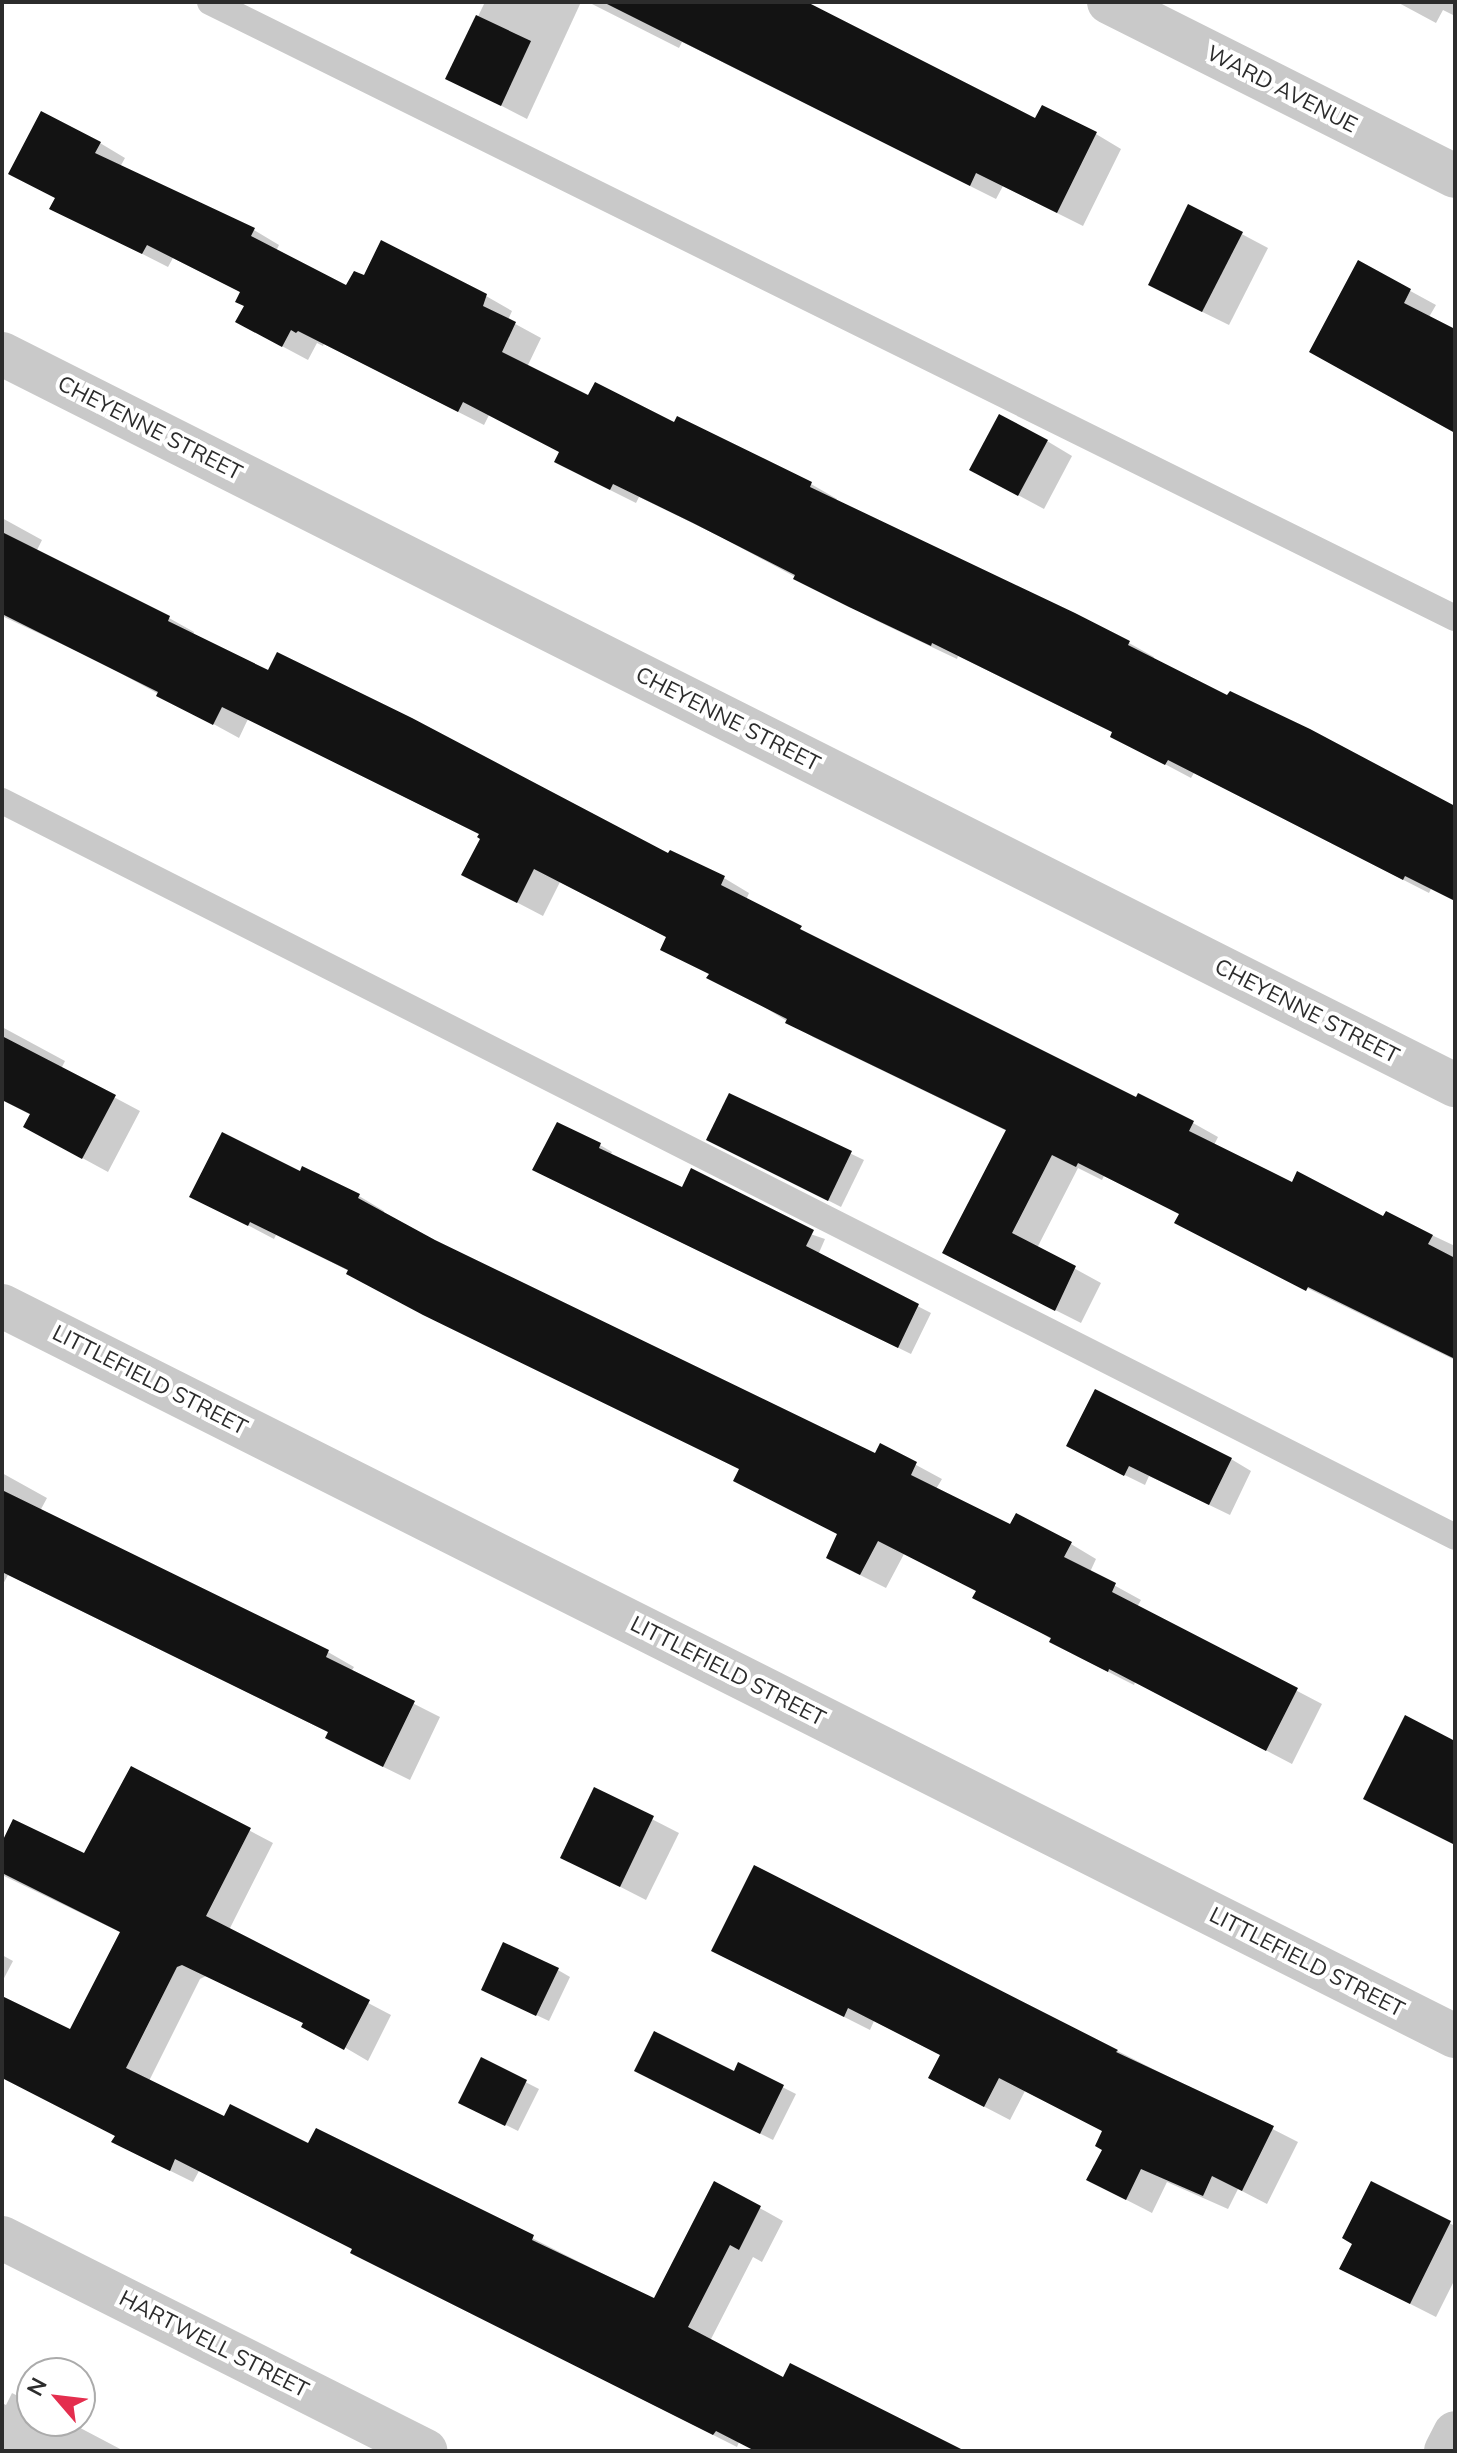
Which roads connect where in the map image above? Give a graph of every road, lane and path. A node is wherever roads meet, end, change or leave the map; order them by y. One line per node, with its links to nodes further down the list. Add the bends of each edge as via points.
1 (210, 2): 5 (lane)
2 (1109, 2): 3 (street, WARD AVENUE)
3 (1455, 176)
4 (2, 354): 7 (street, CHEYENNE STREET)
5 (1455, 618)
6 (2, 801): 9 (lane)
7 (1455, 1085)
8 (2, 1306): 10 (street, LITTLEFIELD STREET)
9 (1455, 1537)
10 (1455, 2036)
11 (2, 2238): 13 (street, HARTWELL STREET)
12 (1455, 2433): 14 (street)
13 (426, 2451)
14 (1446, 2451)

